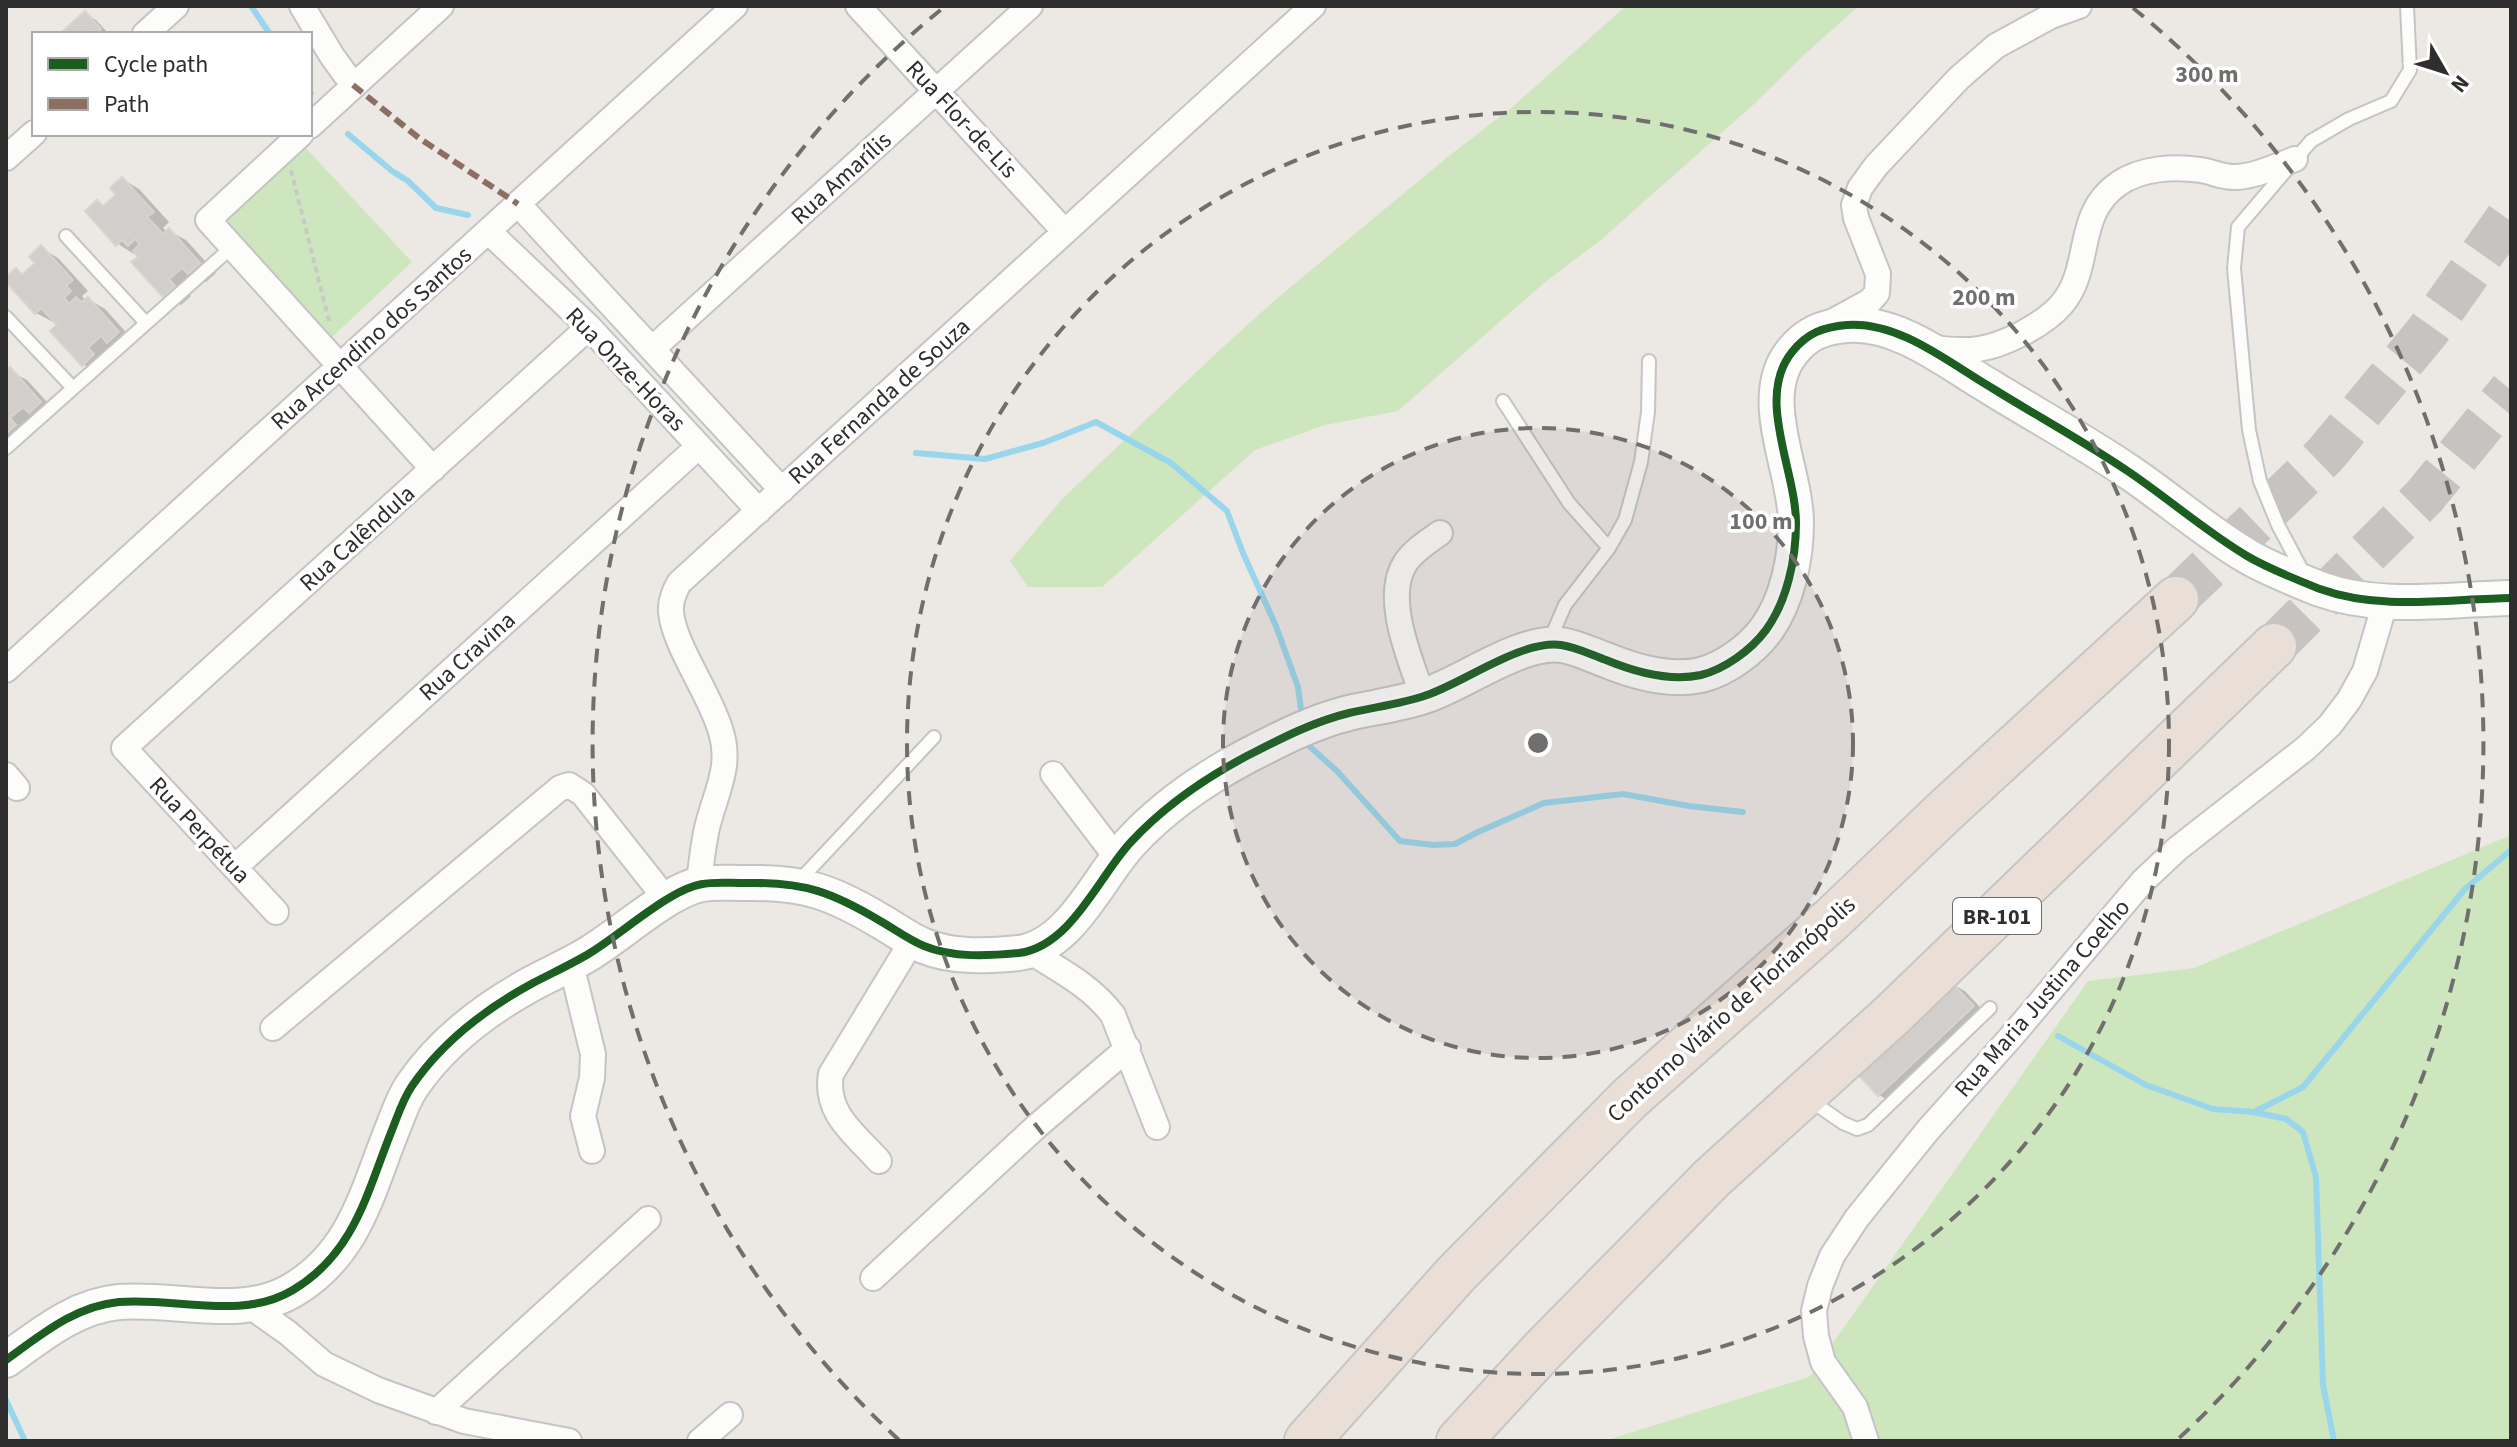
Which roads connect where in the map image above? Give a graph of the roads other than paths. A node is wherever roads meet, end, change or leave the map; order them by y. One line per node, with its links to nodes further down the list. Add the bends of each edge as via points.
1 (176, 6): 10 (street)
2 (302, 6): 11 (street)
3 (441, 6): 11 (street)
4 (735, 6): 18 (street, Rua Arcendino dos Santos)
5 (858, 6): 12 (street, Rua Flor-de-Lis)
6 (1030, 6): 12 (street, Rua Amarílis)
7 (1313, 6): 20 (street, Rua Fernanda de Souza)
8 (2079, 6): 26 (street, via 1996,46 1876,166 1854,205 1878,274 1877,293)
9 (2407, 6): 17 (lane, via 2410,70 2391,101 2311,141)
10 (147, 32)
11 (353, 85): 13 (street)
12 (936, 91): 20 (street, Rua Flor-de-Lis); 28 (street, Rua Amarílis)
13 (312, 124)
14 (32, 135): 16 (street)
15 (294, 141): 22 (street, via 208,220)
16 (6, 158)
17 (2295, 159): 27 (street, via 2240,177 2171,167 2137,174 2118,184 2094,211 2073,286 2048,319 1983,350); 40 (lane, via 2238,227 2234,268 2249,430 2260,481)
18 (518, 204): 19 (street, Rua Arcendino dos Santos); 28 (street, Rua Onze-Horas)
19 (488, 231): 25 (street, Rua Onze-Horas); 30 (street, Rua Arcendino dos Santos)
20 (1065, 232): 36 (street, Rua Fernanda de Souza)
21 (66, 236): 24 (lane)
22 (232, 247): 24 (lane); 30 (street)
23 (6, 317): 31 (lane)
24 (146, 323): 31 (lane)
25 (589, 327): 33 (street, Rua Onze-Horas); 35 (street, Rua Calêndula)
26 (1821, 328): 27 (street, via 1859,324); 44 (street, via 1801,341 1782,364 1776,390 1796,525 1783,599 1754,644 1720,667 1680,676 1632,670)
27 (1920, 345): 40 (street, via 2124,469 2249,557)
28 (652, 349): 36 (street, Rua Onze-Horas)
29 (1649, 361): 39 (lane, via 1641,462 1625,520)
30 (340, 366): 35 (street); 46 (street, Rua Arcendino dos Santos)
31 (73, 388): 34 (lane)
32 (1503, 401): 39 (lane, via 1569,503)
33 (699, 446): 37 (street, Rua Onze-Horas); 52 (street, Rua Cravina)
34 (6, 448)
35 (433, 469): 49 (street, Rua Calêndula)
36 (782, 490): 37 (street, Rua Fernanda de Souza)
37 (759, 511): 53 (street, Rua Fernanda de Souza, via 679,583 673,595 676,633 712,706 725,749 724,777 707,827)
38 (1440, 533): 47 (street, via 1406,561 1398,579 1401,625)
39 (1609, 548): 44 (lane, via 1565,605)
40 (2310, 585): 43 (street)
41 (2511, 598): 43 (street)
42 (2176, 599): 73 (highway, Contorno Viário de Florianópolis, via 1832,919 1630,1098 1456,1274)
43 (2385, 603): 77 (street, Rua Maria Justina Coelho, via 2365,671 2330,725 2143,881 1928,1130 1832,1256 1814,1311 1816,1336 1823,1362 1855,1407)
44 (1548, 644): 47 (street)
45 (2274, 646): 63 (highway, BR-101, via 1893,1014)
46 (6, 670)
47 (1423, 697): 51 (street, via 1343,714 1253,753 1180,796)
48 (934, 737): 54 (lane)
49 (124, 748): 52 (street, Rua Perpétua)
50 (1053, 774): 51 (street)
51 (1117, 858): 58 (street, via 1082,909)
52 (235, 867): 56 (street, Rua Perpétua)
53 (699, 883): 54 (street); 55 (street)
54 (796, 884): 57 (street, via 846,902)
55 (666, 899): 59 (street); 61 (street, via 583,794 569,785)
56 (276, 912)
57 (912, 941): 58 (street, via 965,955); 66 (street, via 831,1074 828,1089 832,1106)
58 (1031, 952): 62 (street, via 1101,999)
59 (571, 964): 65 (street, via 593,1054 583,1116); 69 (street, via 490,1011 445,1047 409,1090 361,1214 339,1249 287,1295)
60 (1990, 1008): 63 (lane, via 1868,1125 1857,1129 1843,1123)
61 (273, 1028)
62 (1128, 1048): 64 (street); 68 (street)
63 (1802, 1095): 76 (highway, BR-101, via 1625,1264)
64 (1157, 1127)
65 (592, 1151)
66 (879, 1161)
67 (648, 1219): 71 (street)
68 (873, 1278)
69 (247, 1304): 70 (street, via 118,1302 77,1313); 71 (street, via 324,1364)
70 (6, 1360)
71 (436, 1412): 74 (street)
72 (730, 1415): 75 (street)
73 (1320, 1432)
74 (569, 1441)
75 (700, 1441)
76 (1459, 1441)
77 (1866, 1441)

